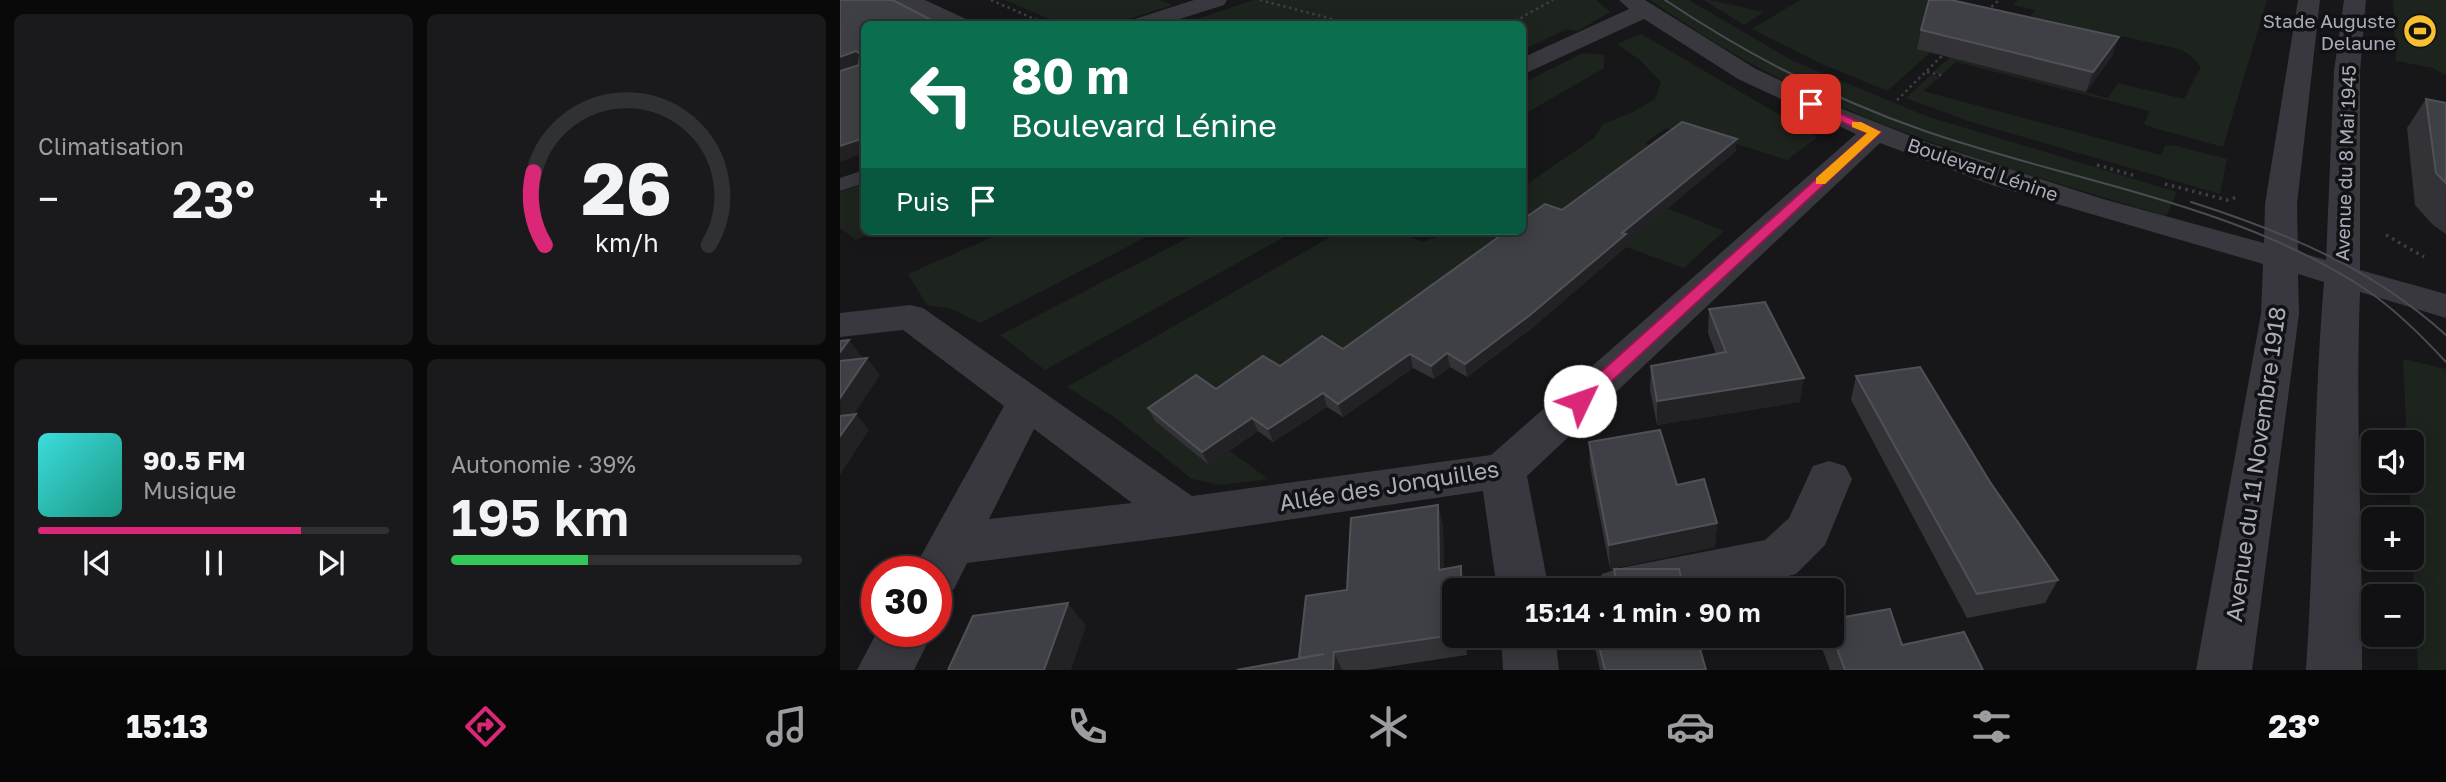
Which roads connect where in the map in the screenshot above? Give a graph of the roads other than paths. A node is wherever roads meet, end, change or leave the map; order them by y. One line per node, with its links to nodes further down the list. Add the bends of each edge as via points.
1 (910, 0): 6 (street)
2 (1216, 0): 7 (street)
3 (2320, 0): 8 (street, Avenue du 8 Mai 1945, via 2331,38); 13 (street, Avenue du 8 Mai 1945, via 2282,194)
4 (2355, 0): 8 (street, Avenue du 8 Mai 1945)
5 (1639, 6): 9 (street, via 1627,17); 10 (street, Boulevard Lénine, via 1745,74)
6 (952, 21)
7 (1152, 21)
8 (2349, 51): 14 (street, Avenue du 8 Mai 1945)
9 (1526, 66)
10 (1875, 132): 13 (street, Boulevard Lénine, via 2107,211); 18 (street, Allée des Jonquilles)
11 (861, 177): 12 (lane)
12 (840, 185)
13 (2278, 257): 14 (street, Boulevard Lénine); 29 (street, Avenue du 11 Novembre 1918, via 2280,314)
14 (2341, 274): 15 (street, Boulevard Lénine); 30 (street)
15 (2446, 306)
16 (840, 325): 17 (street, via 910,317)
17 (1027, 402): 20 (street); 21 (street)
18 (1503, 471): 20 (street, Allée des Jonquilles); 23 (street)
19 (1829, 479): 24 (street, via 1808,531 1778,559)
20 (1185, 516): 22 (street, Allée des Jonquilles)
21 (946, 556)
22 (952, 558)
23 (1521, 578)
24 (1681, 578)
25 (898, 647): 27 (street)
26 (1529, 648): 28 (street)
27 (885, 670)
28 (1531, 670)
29 (2224, 670)
30 (2334, 670)

